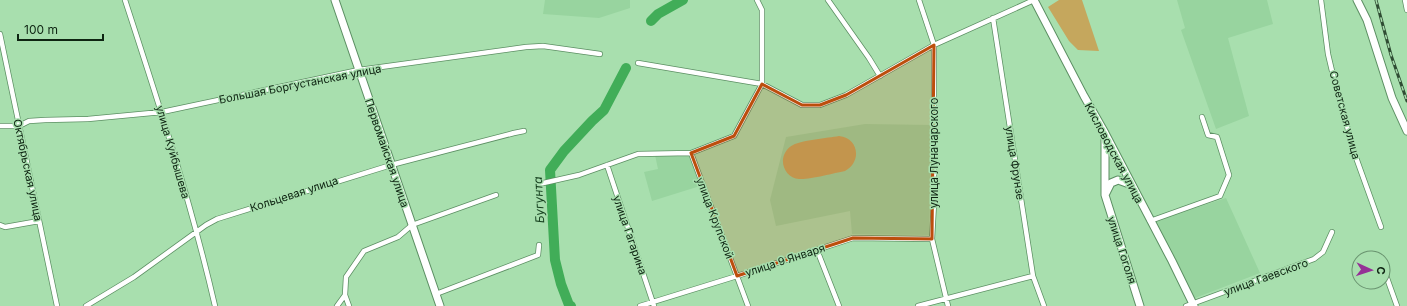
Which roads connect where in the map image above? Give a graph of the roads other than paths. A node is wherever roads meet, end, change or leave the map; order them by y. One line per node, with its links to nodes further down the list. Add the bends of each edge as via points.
1 (125, 0): 19 (street, улица Куйбышева)
2 (335, 0): 16 (street, Первомайская улица)
3 (757, 0): 18 (street, via 762,10)
4 (828, 0): 17 (street)
5 (919, 0): 13 (street, улица Луначарского)
6 (1034, 0): 11 (street); 25 (street, Кисловодская улица)
7 (1322, 0): 37 (street, Советская улица, via 1332,71 1354,152)
8 (1357, 0): 23 (street, via 1367,20 1392,98)
9 (1404, 0): 10 (street)
10 (1407, 10)
11 (992, 18): 13 (street); 44 (street, улица Фрунзе)
12 (0, 34): 22 (street, Октябрьская улица)
13 (934, 45): 17 (street); 40 (street, улица Луначарского)
14 (600, 54): 16 (street, Большая Боргустанская улица, via 543,46 526,47)
15 (638, 63): 18 (street)
16 (359, 70): 19 (street, Большая Боргустанская улица); 27 (street, Первомайская улица)
17 (880, 76): 18 (street, via 846,95 820,105 802,105)
18 (762, 84): 26 (street, via 734,136)
19 (162, 112): 22 (street, Большая Боргустанская улица, via 88,119 28,121); 38 (street, улица Куйбышева)
20 (1202, 117): 34 (street, via 1208,135 1217,137 1229,175 1220,196)
21 (0, 126): 22 (street, Большая Боргустанская улица)
22 (19, 126): 33 (street, Октябрьская улица)
23 (1407, 130)
24 (524, 131): 27 (street, Кольцевая улица)
25 (1105, 133): 30 (street, Кисловодская улица); 32 (street, улица Гоголя)
26 (691, 153): 28 (street, via 638,154); 43 (street, улица Крупской)
27 (391, 165): 36 (street, Первомайская улица); 38 (street, Кольцевая улица, via 217,219)
28 (607, 165): 29 (street, via 579,175); 49 (street, улица Гагарина)
29 (539, 184)
30 (1132, 185): 32 (street, via 1118,180 1111,183); 34 (street, Кисловодская улица)
31 (496, 195): 36 (street)
32 (1105, 195): 63 (street, улица Гоголя)
33 (38, 221): 35 (street, via 6,227); 51 (street, Октябрьская улица)
34 (1150, 221): 50 (street, Кисловодская улица, via 1172,261)
35 (0, 225)
36 (412, 225): 46 (street, Первомайская улица); 47 (street, via 398,237 364,251 346,277)
37 (1381, 227)
38 (197, 232): 52 (street, Кольцевая улица, via 134,277); 53 (street, улица Куйбышева)
39 (1332, 232): 50 (street, улица Гаевского, via 1323,252 1314,259)
40 (932, 239): 42 (street, улица 9 Января, via 853,238); 48 (street, улица Луначарского)
41 (539, 245): 46 (street, via 538,255)
42 (817, 250): 43 (street, улица 9 Января); 59 (street)
43 (737, 276): 49 (street, улица 9 Января); 58 (street, улица Крупской)
44 (1033, 276): 48 (street); 62 (street, улица Фрунзе)
45 (1391, 289): 64 (street)
46 (436, 294): 56 (street, Первомайская улица)
47 (345, 296): 54 (street); 55 (street)
48 (946, 298): 60 (street); 61 (street, улица Луначарского)
49 (653, 304): 57 (street, улица 9 Января)
50 (1191, 305)
51 (57, 306)
52 (86, 306)
53 (215, 306)
54 (337, 306)
55 (349, 306)
56 (440, 306)
57 (640, 306)
58 (748, 306)
59 (839, 306)
60 (918, 306)
61 (948, 306)
62 (1044, 306)
63 (1140, 306)
64 (1397, 306)

